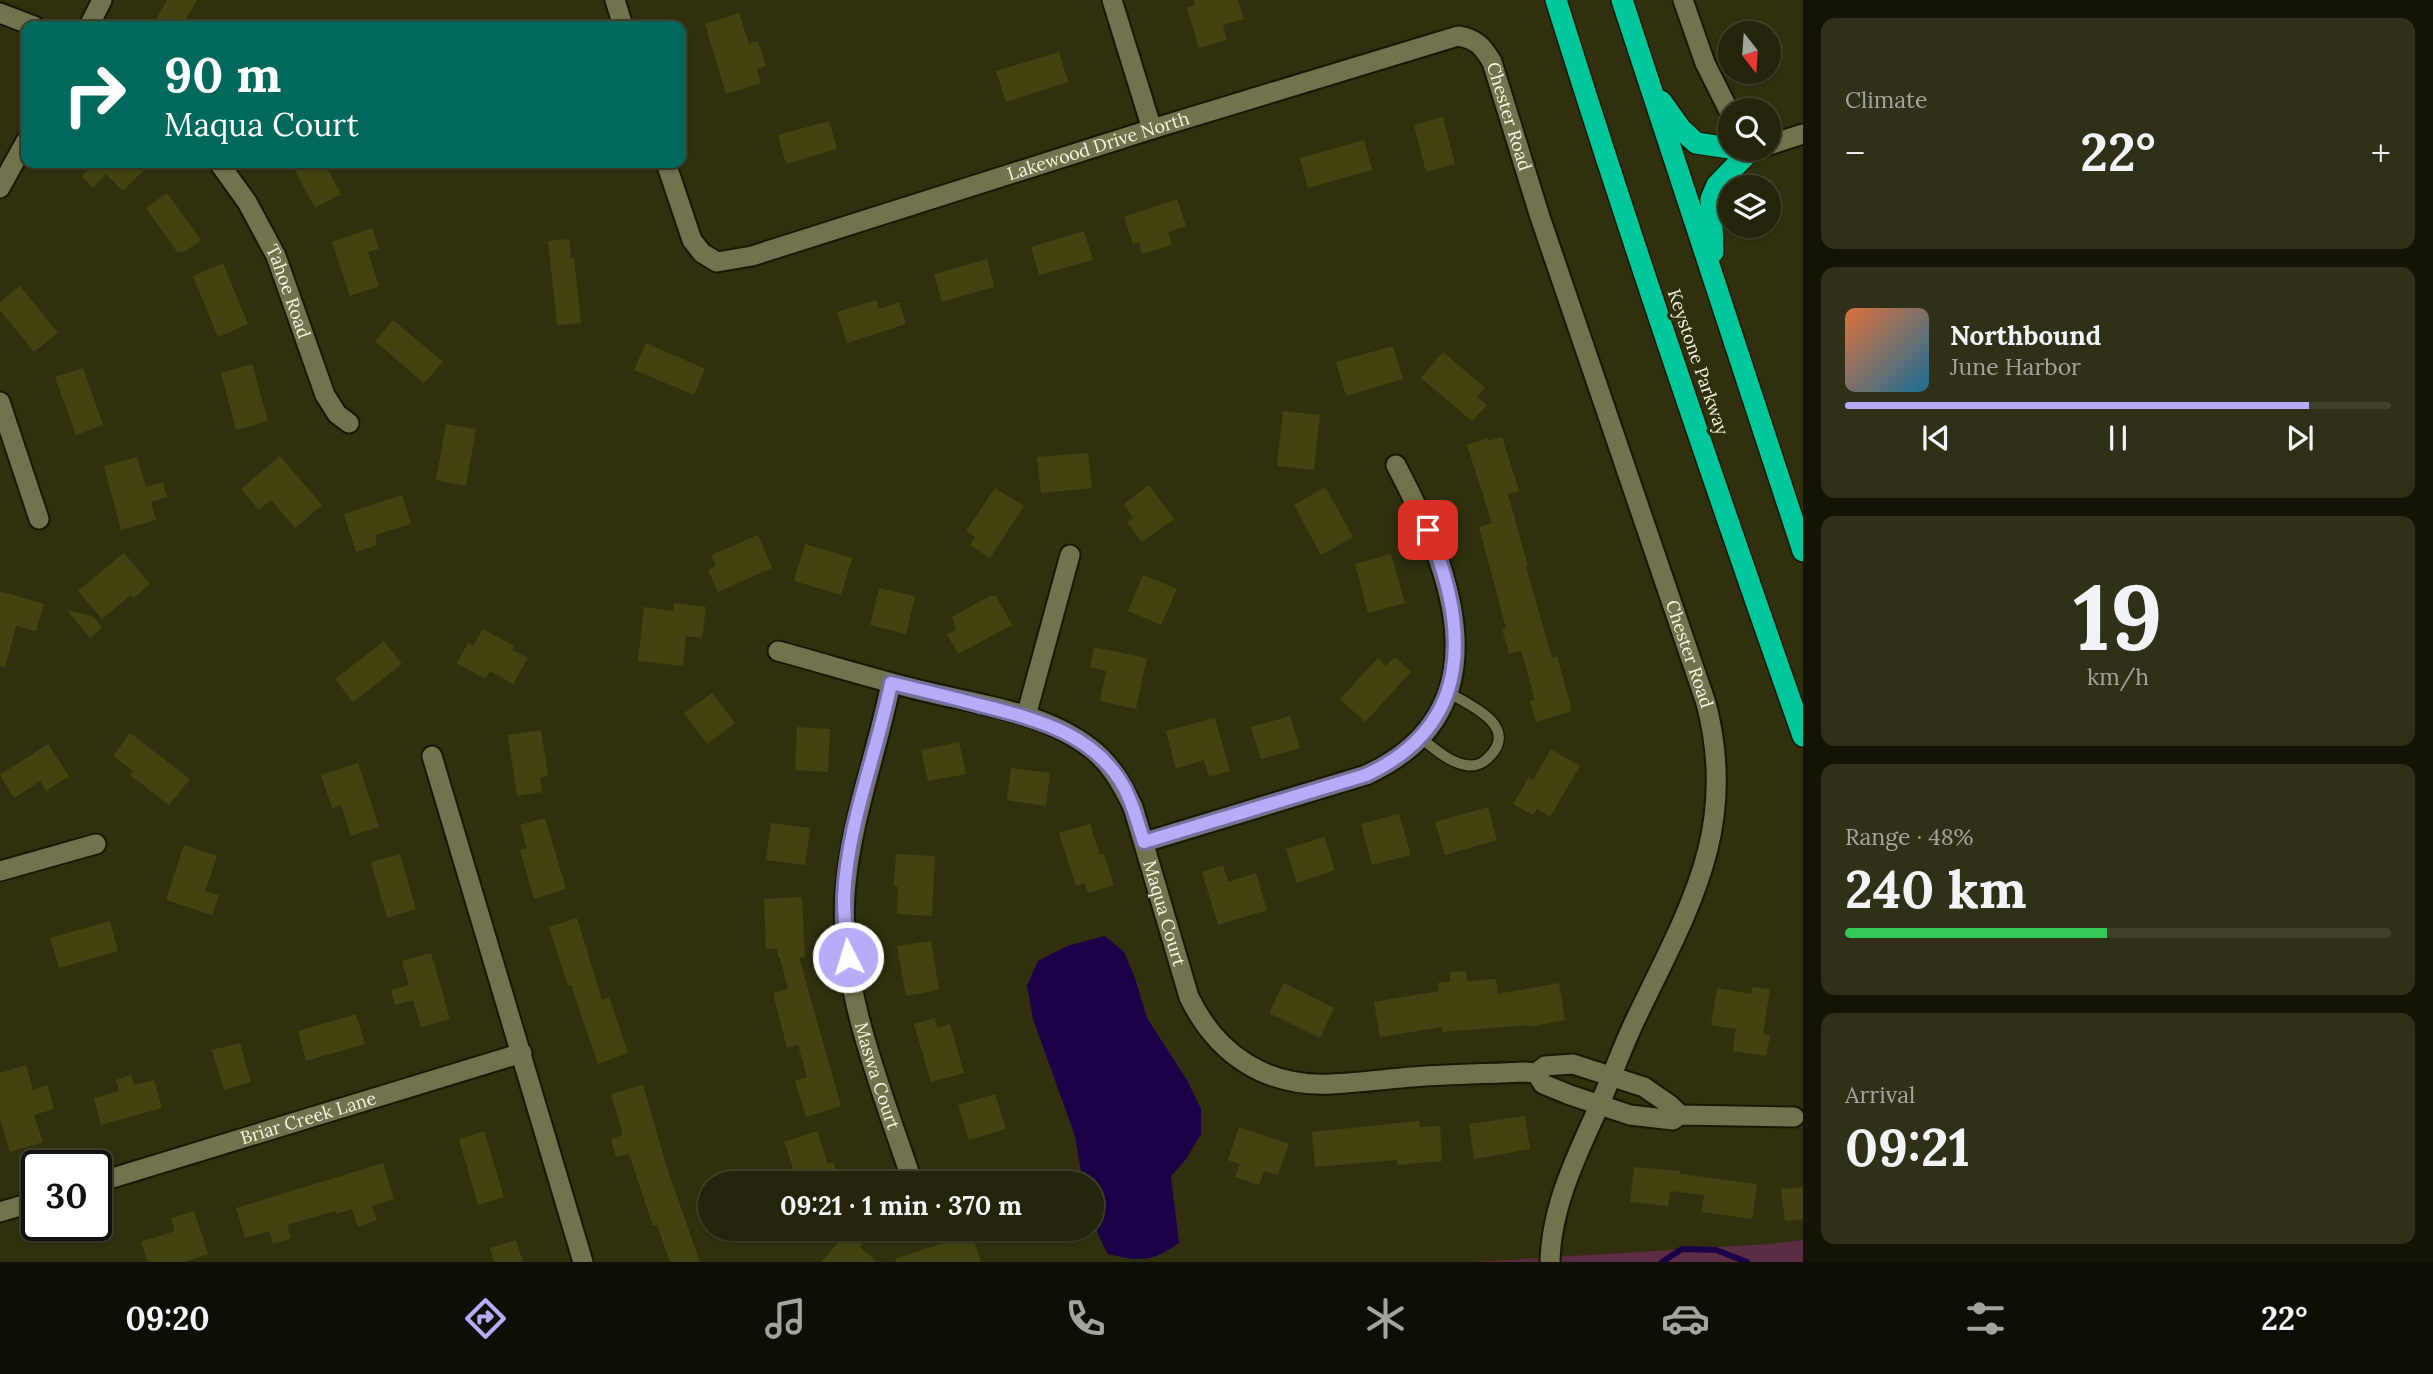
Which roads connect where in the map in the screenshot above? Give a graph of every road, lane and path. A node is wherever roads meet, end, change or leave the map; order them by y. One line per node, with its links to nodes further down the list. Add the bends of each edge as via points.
1 (102, 0): 9 (street)
2 (615, 0): 10 (street)
3 (1112, 0): 14 (street)
4 (1556, 0): 34 (highway, Keystone Parkway, via 1677,372)
5 (1622, 0): 12 (highway)
6 (1683, 0): 13 (street)
7 (0, 13): 8 (street)
8 (21, 21)
9 (92, 21)
10 (621, 21)
11 (1481, 44): 14 (street, Lakewood Drive North, via 1458,36); 42 (street, Chester Road, via 1492,62 1713,732 1716,818 1707,855 1696,891)
12 (1649, 86): 17 (highway, via 1696,143); 23 (highway)
13 (1723, 98)
14 (1152, 129): 21 (street, Lakewood Drive North, via 752,256 717,262 692,240)
15 (1803, 134): 16 (street)
16 (1781, 141)
17 (1718, 145)
18 (21, 150): 22 (street)
19 (1743, 161): 23 (highway, via 1717,186 1711,199)
20 (223, 168): 25 (street, Tahoe Road, via 276,256 325,395)
21 (668, 168)
22 (0, 188)
23 (1714, 279): 28 (highway)
24 (0, 402): 27 (street)
25 (349, 424)
26 (1396, 465): 32 (street, via 1434,544 1455,623 1457,653)
27 (39, 519)
28 (1803, 551)
29 (1070, 555): 33 (street)
30 (778, 651): 31 (street, Maqua Court)
31 (891, 683): 33 (street, Maqua Court); 46 (street, Maswa Court, via 861,799 844,898 851,977 863,1029)
32 (1447, 692): 35 (street); 35 (lane, via 1492,720 1498,730 1495,751 1485,762 1465,765)
33 (1026, 716): 37 (street, Maqua Court, via 1066,732 1109,766 1133,807)
34 (1803, 736)
35 (1419, 737): 37 (street, via 1397,758 1366,775)
36 (432, 756): 40 (street)
37 (1144, 842): 41 (street, Maqua Court, via 1189,997 1216,1040 1253,1068 1306,1084)
38 (96, 844): 39 (street)
39 (0, 871)
40 (522, 1053): 47 (street, Briar Creek Lane); 50 (street)
41 (1536, 1073): 42 (street, Maqua Court, via 1545,1066 1573,1064); 43 (street, via 1543,1084)
42 (1611, 1075): 43 (street, Chester Road); 44 (street, Maqua Court, via 1644,1087)
43 (1599, 1105): 44 (street, via 1630,1115 1673,1120); 51 (street, Chester Road, via 1556,1215)
44 (1680, 1115): 45 (street)
45 (1794, 1116)
46 (909, 1171)
47 (112, 1178)
48 (21, 1206): 49 (street)
49 (0, 1212)
50 (583, 1262)
51 (1550, 1262)

